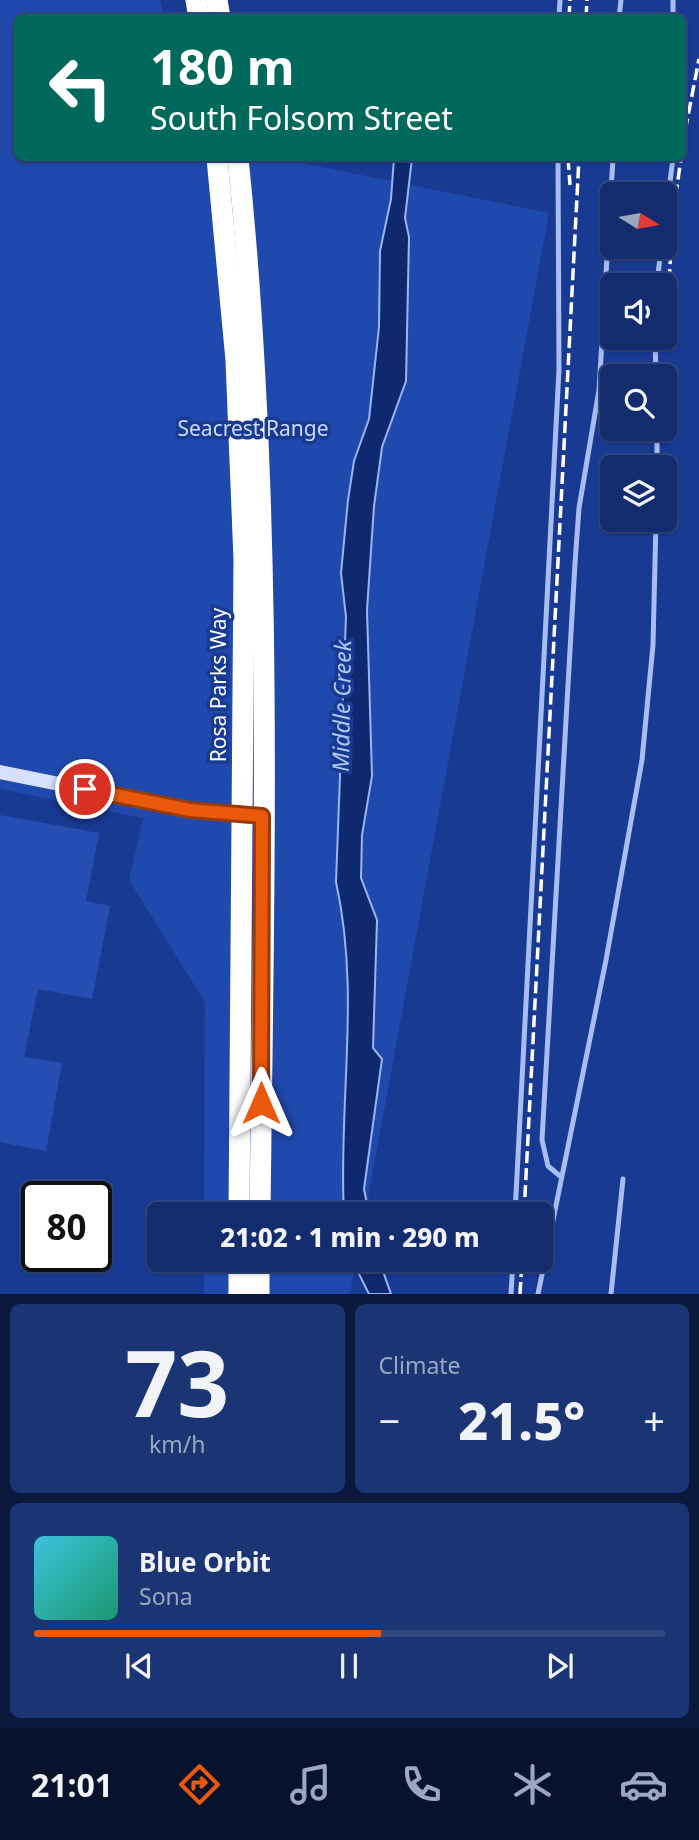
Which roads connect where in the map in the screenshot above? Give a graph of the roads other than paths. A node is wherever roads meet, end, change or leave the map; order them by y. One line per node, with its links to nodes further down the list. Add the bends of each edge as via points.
1 (217, 161): 11 (highway, Rosa Parks Way, via 241,453)
2 (238, 161): 11 (highway, Rosa Parks Way, via 261,453)
3 (558, 161): 16 (lane, via 559,369)
4 (613, 161): 6 (lane)
5 (673, 161): 7 (lane)
6 (613, 182)
7 (670, 182)
8 (610, 259): 12 (lane, via 599,390 579,508 557,858 542,1140 548,1166)
9 (656, 532): 12 (lane, via 653,645 642,760)
10 (0, 772): 11 (street, via 190,810)
11 (252, 816): 14 (highway, Rosa Parks Way); 15 (highway, Rosa Parks Way)
12 (560, 1176): 23 (lane)
13 (622, 1179): 24 (lane)
14 (239, 1202)
15 (260, 1202)
16 (516, 1202)
17 (239, 1272): 20 (highway)
18 (259, 1272): 21 (highway)
19 (512, 1272): 22 (lane)
20 (239, 1294)
21 (259, 1294)
22 (511, 1294)
23 (538, 1294)
24 (611, 1294)

